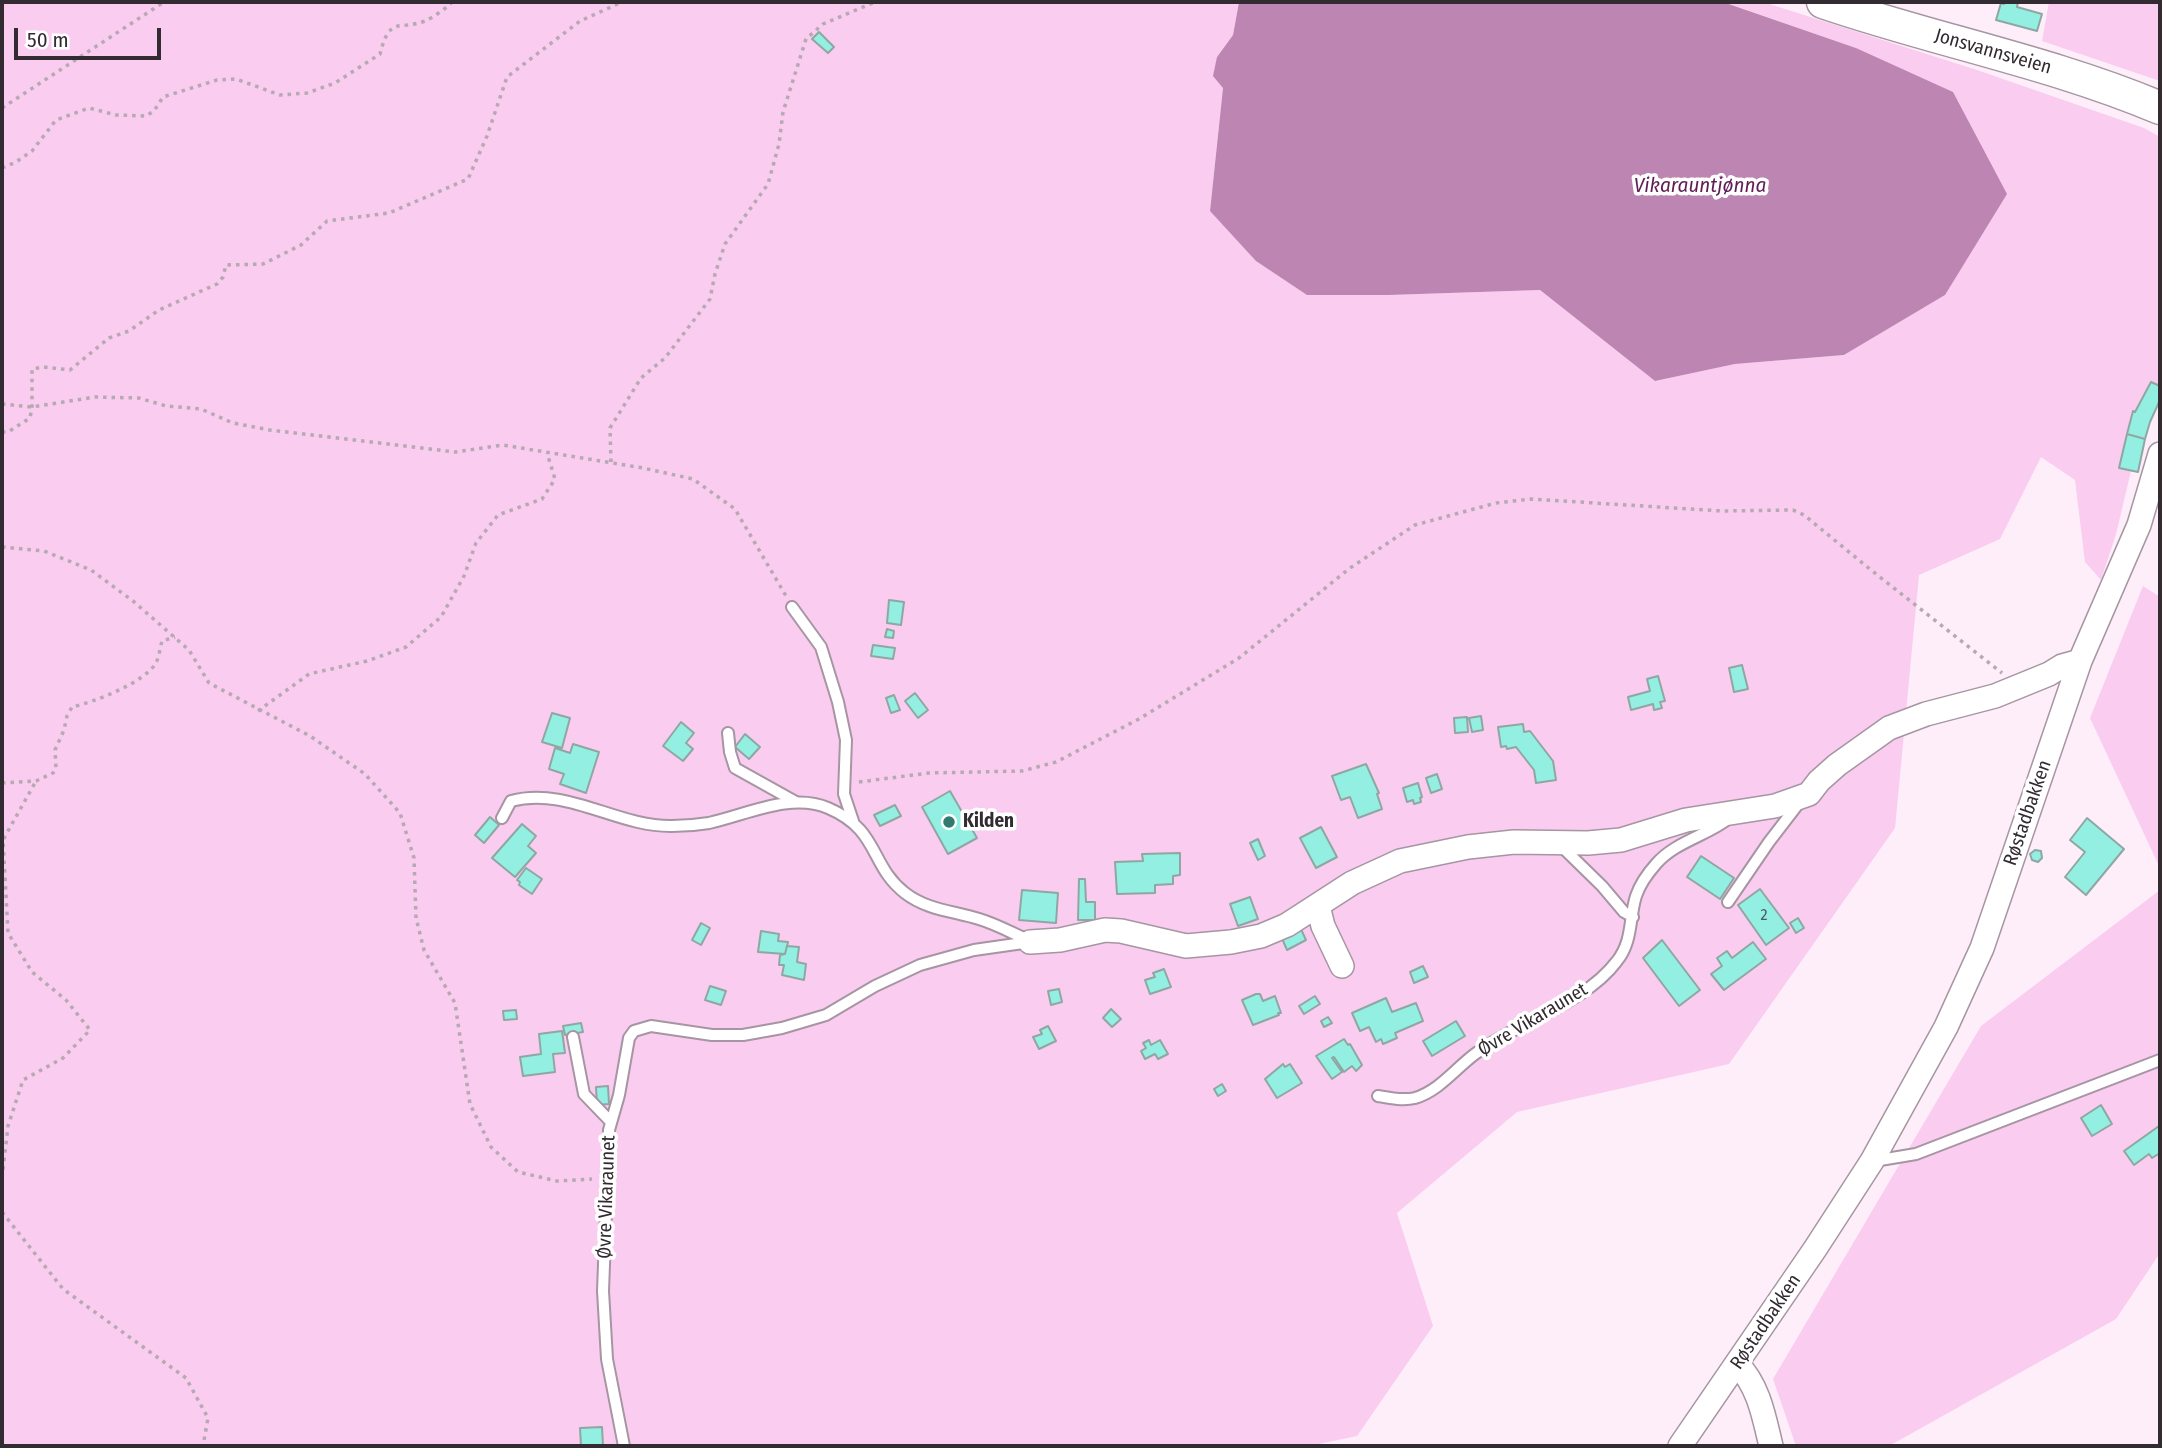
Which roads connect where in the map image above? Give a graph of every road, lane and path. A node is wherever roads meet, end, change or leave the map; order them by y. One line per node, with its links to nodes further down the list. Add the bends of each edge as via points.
1 (164, 2): 6 (path)
2 (452, 2): 8 (path, via 426,21 399,24 390,30 380,54 335,83 307,93 280,95 236,79 217,80 163,97 146,116 89,108 56,120 32,150)
3 (622, 2): 10 (path, via 580,21 507,76 468,179 389,213 327,221 301,245 263,264 226,265 217,284 109,338 69,370 32,369)
4 (875, 2): 14 (path, via 823,24 806,39 783,112 768,184 724,244 710,299 665,358 641,378 610,428)
5 (1822, 2): 7 (main road, Jonsvannsveien, via 2057,70)
6 (2, 108)
7 (2160, 108)
8 (2, 168)
9 (2, 404): 10 (path)
10 (32, 407): 11 (path, via 30,418); 12 (path, via 95,397 139,398 166,406 201,408 233,423 270,430 455,452 503,445)
11 (2, 432)
12 (547, 452): 14 (path); 21 (path, via 555,479 542,499 498,515 476,543 441,617 405,647 309,674)
13 (2160, 454): 15 (street, Røstadbakken)
14 (611, 462): 17 (path, via 693,479 735,509)
15 (2155, 495): 19 (street, Røstadbakken)
16 (2, 547): 18 (path, via 44,551 91,570)
17 (792, 607): 25 (lane, Øvre Vikaraunet, via 821,647 834,689 846,740)
18 (175, 637): 21 (path, via 189,650 209,683); 23 (path, via 162,641 156,664 133,682 72,707 55,750 56,768)
19 (2080, 662): 20 (street, Øvre Vikaraunet); 41 (street, Røstadbakken, via 1972,972)
20 (2020, 687): 25 (path, via 1804,514 1531,499 1496,503 1415,525 1349,568 1239,658 1056,762 1022,771 929,773); 26 (street, Øvre Vikaraunet, via 1889,728 1837,765)
21 (258, 711): 43 (path, via 310,736 365,774 400,813 414,858 416,918 424,950 455,1003 470,1104 491,1147 518,1171 556,1181)
22 (728, 733): 27 (lane, Øvre Vikaraunet, via 735,768)
23 (36, 781): 24 (path); 42 (path, via 3,840 8,933 32,972 66,1000 90,1030 63,1058 23,1080 8,1126)
24 (2, 783)
25 (843, 784): 30 (lane, Øvre Vikaraunet)
26 (1809, 794): 28 (street, Øvre Vikaraunet); 32 (lane, Øvre Vikaraunet)
27 (796, 802): 29 (lane, Øvre Vikaraunet, via 707,824 661,826 579,803 524,798 511,801); 30 (lane, Øvre Vikaraunet, via 827,807)
28 (1736, 813): 31 (street, Øvre Vikaraunet, via 1686,820 1621,840); 34 (lane, Øvre Vikaraunet, via 1658,861 1636,896)
29 (502, 818)
30 (853, 821): 35 (lane, Øvre Vikaraunet, via 866,834 892,879 914,899 980,919)
31 (1556, 842): 33 (street, Øvre Vikaraunet, via 1468,847 1400,861 1352,883); 34 (lane)
32 (1728, 902)
33 (1318, 906): 35 (street, Øvre Vikaraunet, via 1287,925 1231,943 1186,946 1105,930); 36 (street)
34 (1633, 917): 39 (lane, Øvre Vikaraunet, via 1625,950 1590,986 1487,1045 1432,1090 1415,1098)
35 (1030, 942): 40 (lane, Øvre Vikaraunet, via 964,952 920,965 826,1015 782,1028 743,1035 651,1026 634,1031)
36 (1342, 966)
37 (573, 1037): 40 (lane, via 584,1094)
38 (2160, 1060): 41 (lane, via 1916,1154)
39 (1377, 1096)
40 (611, 1122): 43 (lane, Øvre Vikaraunet)
41 (1872, 1161): 45 (street, Røstadbakken)
42 (2, 1178)
43 (608, 1178): 47 (lane, Øvre Vikaraunet, via 603,1291 607,1359)
44 (2, 1212): 46 (path, via 63,1289 186,1378 208,1418)
45 (1737, 1364): 48 (street, Røstadbakken); 49 (street, via 1756,1392)
46 (203, 1446)
47 (624, 1446)
48 (1680, 1446)
49 (1771, 1446)

